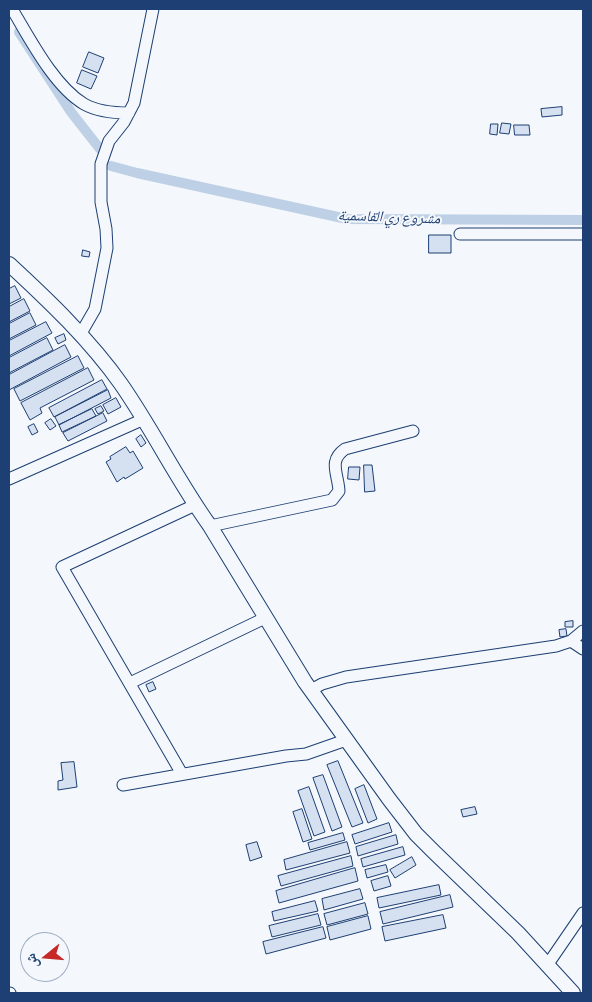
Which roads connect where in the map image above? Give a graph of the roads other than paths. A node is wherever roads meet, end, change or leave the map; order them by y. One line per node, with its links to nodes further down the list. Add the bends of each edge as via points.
1 (12, 9): 3 (street, via 65,90 85,104 108,112)
2 (153, 9): 3 (street)
3 (130, 113): 7 (street, via 108,141 101,164 106,248 95,309)
4 (460, 234): 5 (street)
5 (583, 234)
6 (9, 264): 7 (main road)
7 (80, 335): 8 (main road, via 106,364)
8 (144, 418): 10 (street); 11 (main road)
9 (413, 432): 12 (street, via 345,449 337,455 339,491 332,500)
10 (9, 479)
11 (195, 504): 12 (main road); 17 (street, via 62,567)
12 (210, 526): 13 (main road)
13 (265, 618): 17 (street); 18 (main road)
14 (583, 631): 15 (street)
15 (570, 641): 16 (street); 18 (street, via 556,646 346,677)
16 (583, 649)
17 (130, 683): 20 (street)
18 (311, 690): 19 (main road)
19 (346, 740): 20 (street, via 306,754); 23 (main road, via 416,834)
20 (182, 774): 21 (street)
21 (123, 785)
22 (583, 913): 23 (street)
23 (548, 964): 24 (main road)
24 (572, 993)

